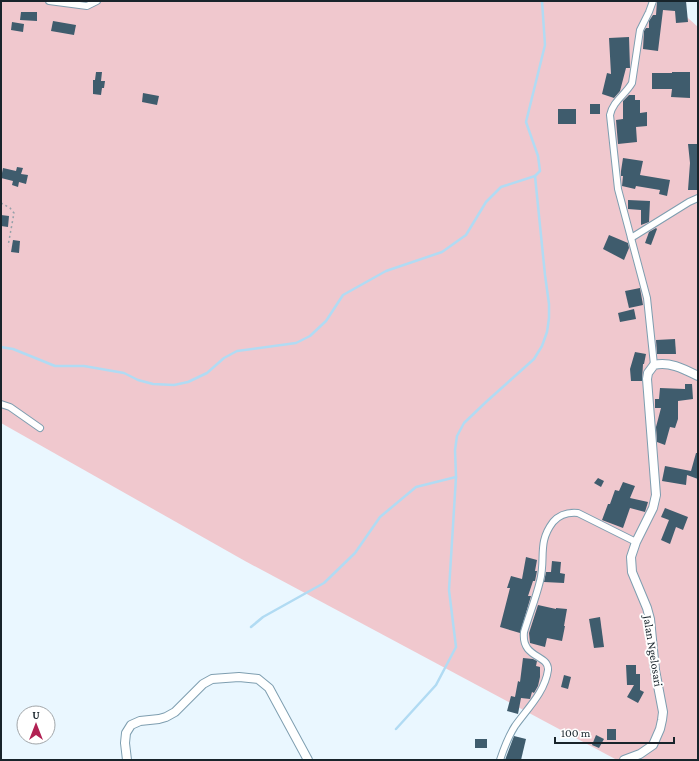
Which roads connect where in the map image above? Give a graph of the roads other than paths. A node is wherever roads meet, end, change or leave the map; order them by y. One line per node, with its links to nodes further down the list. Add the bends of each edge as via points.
1 (49, 1): 2 (street, via 87,6)
2 (97, 1)
3 (653, 1): 5 (street, via 640,30 632,83 615,102 610,115 618,189)
4 (698, 198): 5 (street)
5 (631, 238): 6 (street, via 647,298)
6 (654, 365): 7 (street, via 669,364); 10 (street, Jalan Ngelosari, via 647,379 656,496 653,508)
7 (698, 376)
8 (1, 404): 9 (street, via 10,407)
9 (40, 428)
10 (636, 542): 13 (street, via 578,513 563,514 556,518 548,529 544,537 540,581 523,639 529,650 546,663 547,675 542,689 508,738); 14 (street, Jalan Ngelosari, via 631,557 632,572 650,619 655,670 663,712 660,729 653,745 640,754)
11 (127, 760): 12 (street, via 126,733 131,725 166,717 175,712 203,684 212,679 239,677 258,679 269,688)
12 (308, 760)
13 (500, 760)
14 (624, 760)

